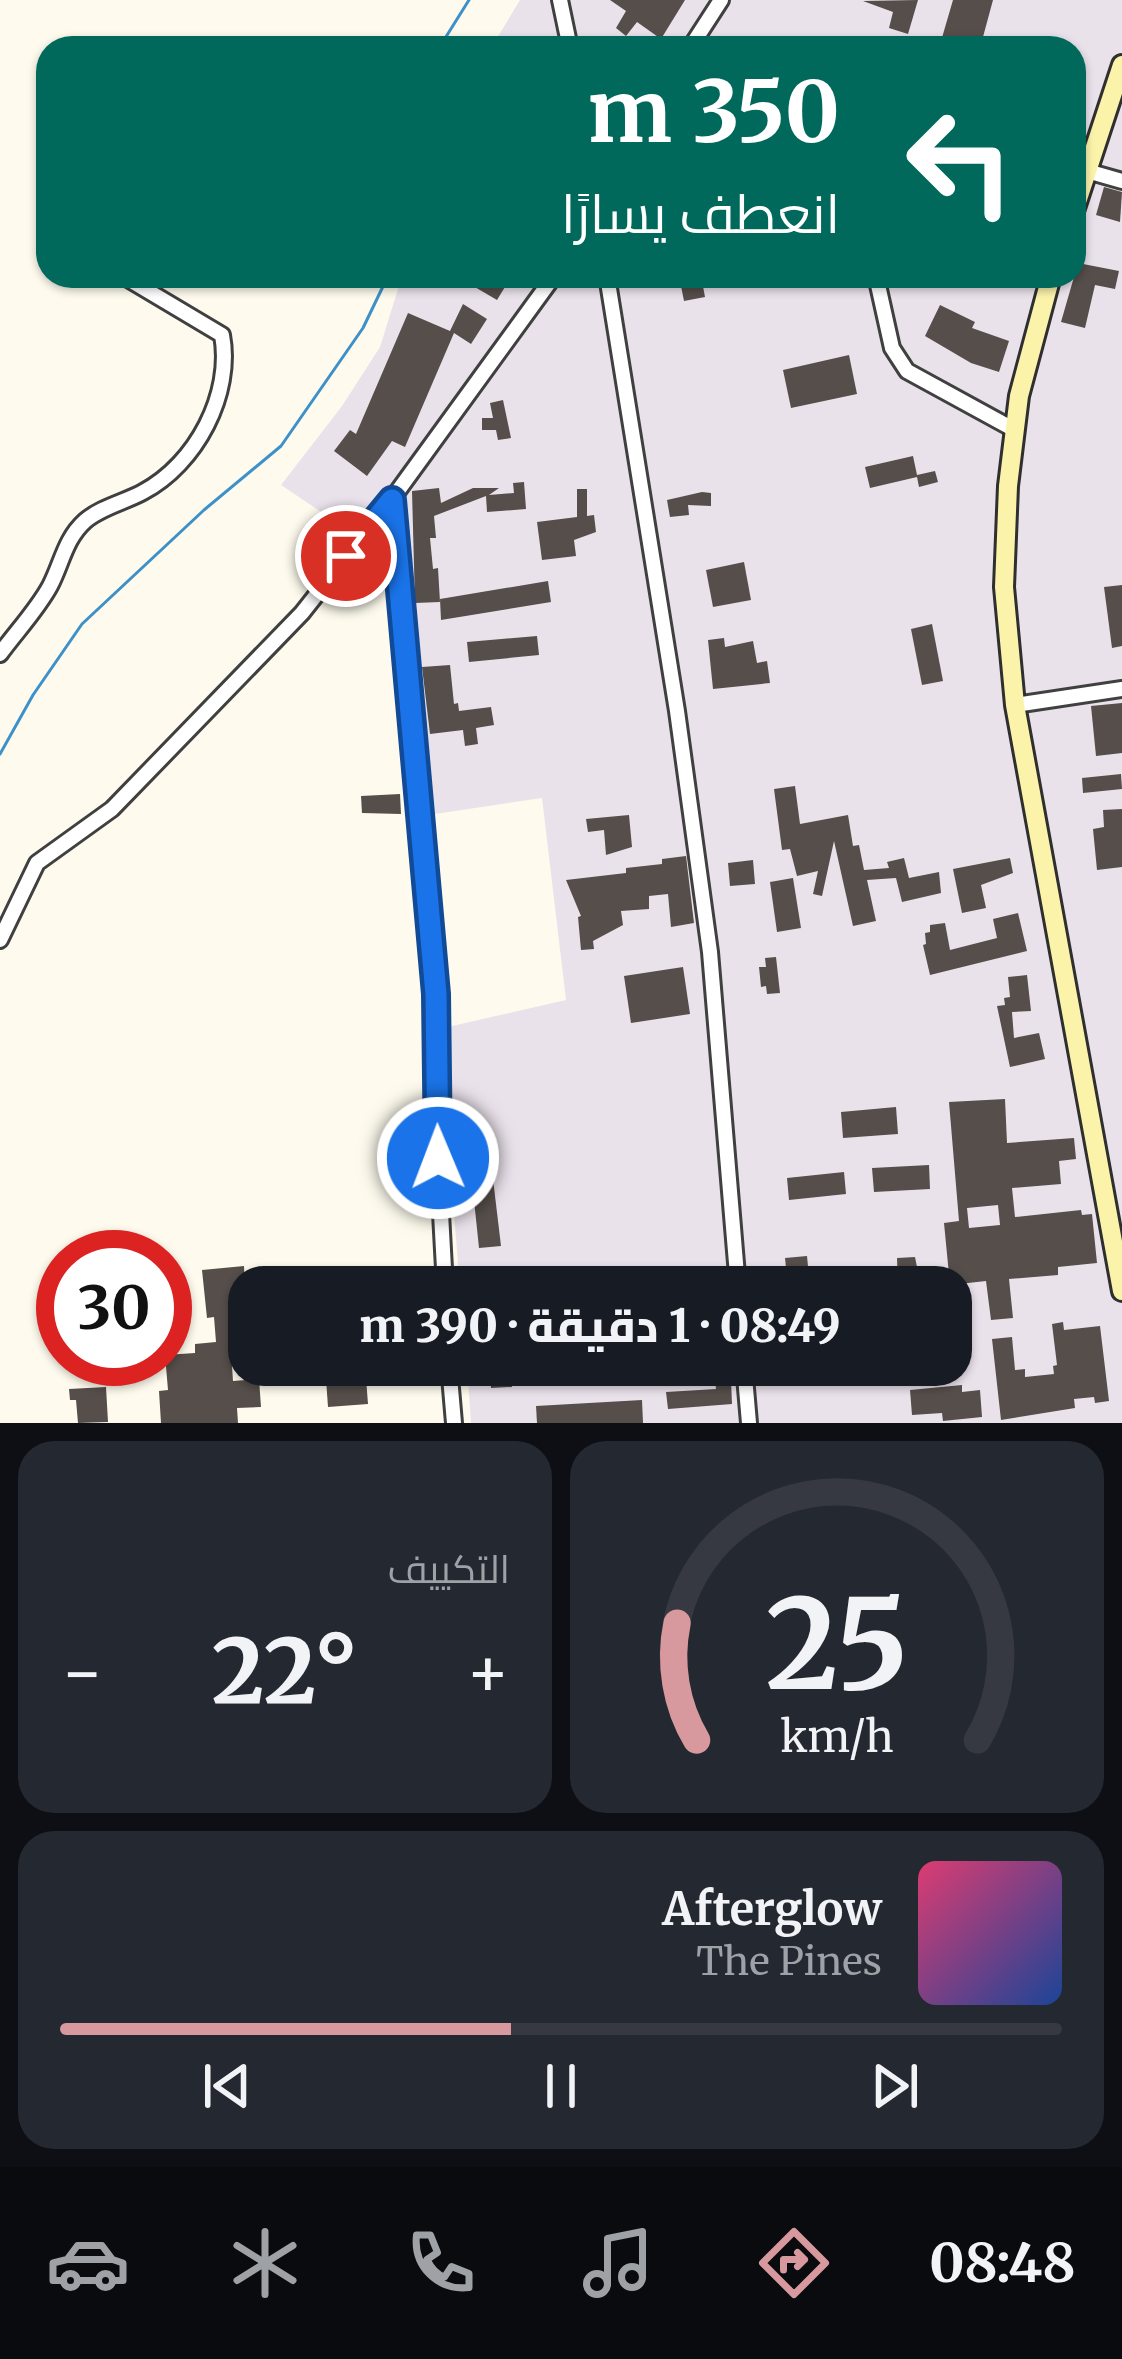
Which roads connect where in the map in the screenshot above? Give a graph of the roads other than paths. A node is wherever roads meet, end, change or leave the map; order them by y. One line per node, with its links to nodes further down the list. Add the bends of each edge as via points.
1 (560, 0): 3 (street)
2 (721, 0): 4 (street)
3 (568, 36)
4 (698, 36)
5 (1122, 65): 6 (main road)
6 (1087, 171): 7 (main road); 8 (street)
7 (1086, 174)
8 (1122, 181)
9 (143, 288): 16 (street, via 222,335 224,377 205,430 171,474 86,520)
10 (545, 288): 15 (street)
11 (609, 288): 21 (street, via 710,952)
12 (879, 288): 14 (street, via 892,348 907,371)
13 (1049, 288): 14 (main road)
14 (1015, 430): 18 (main road, via 1004,587)
15 (392, 500): 19 (street, via 302,613 112,809 37,863); 20 (street, via 436,994)
16 (0, 654)
17 (1122, 689): 18 (street)
18 (1016, 705): 22 (main road)
19 (0, 940)
20 (444, 1266)
21 (736, 1266)
22 (1122, 1292)
23 (451, 1386): 25 (street)
24 (745, 1386): 26 (street)
25 (454, 1423)
26 (748, 1423)

